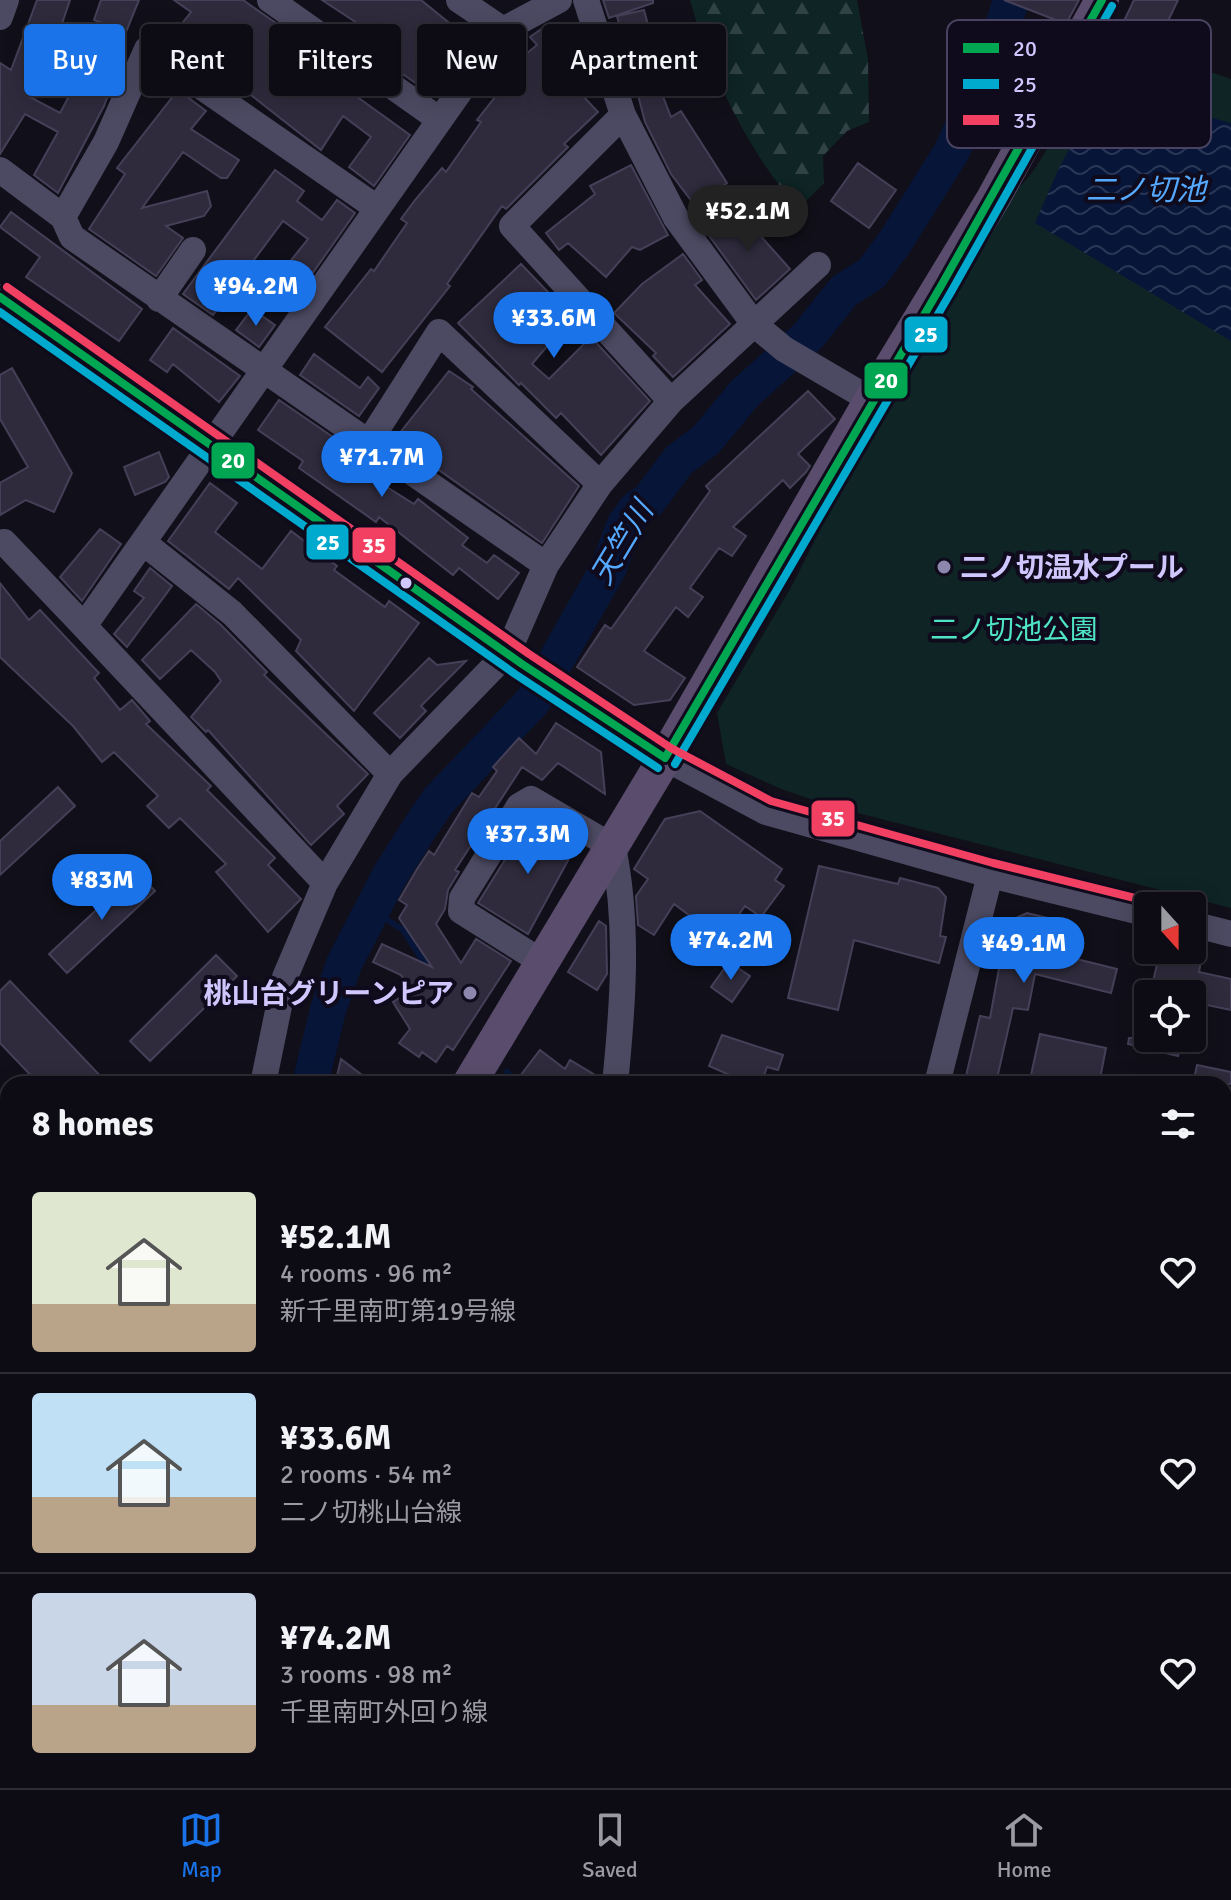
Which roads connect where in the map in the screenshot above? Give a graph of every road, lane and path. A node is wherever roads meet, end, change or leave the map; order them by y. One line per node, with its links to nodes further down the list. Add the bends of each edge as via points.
1 (6, 0): 7 (street)
2 (270, 0): 13 (street)
3 (459, 0): 9 (street)
4 (559, 0): 10 (street)
5 (586, 0): 12 (street)
6 (1102, 0): 8 (main road)
7 (0, 17)
8 (1091, 20)
9 (494, 24)
10 (514, 24)
11 (457, 96): 13 (street)
12 (623, 115): 22 (street, via 676,218); 25 (street, via 512,226)
13 (440, 120): 16 (street)
14 (1021, 148): 24 (main road)
15 (0, 170): 17 (street)
16 (377, 208): 17 (street, via 147,49 106,142); 23 (street)
17 (63, 217): 21 (street, via 72,237)
18 (193, 250): 21 (street)
19 (818, 265): 22 (street)
20 (0, 297): 27 (street)
21 (159, 299): 23 (street)
22 (754, 324): 24 (street, via 784,349); 25 (street)
23 (263, 369): 26 (street); 27 (street)
24 (871, 400): 34 (main road)
25 (671, 401): 28 (street)
26 (367, 445): 28 (street, via 439,332); 31 (street)
27 (211, 447): 30 (street); 33 (street)
28 (600, 484): 31 (street)
29 (4, 542): 32 (street)
30 (144, 543): 32 (street); 35 (street, via 232,613)
31 (546, 565): 33 (street)
32 (84, 626): 38 (street)
33 (515, 658): 34 (street); 35 (street)
34 (665, 758): 36 (main road); 37 (street, via 766,812)
35 (390, 774): 38 (street)
36 (613, 847): 42 (main road); 42 (street, via 531,799 519,806 462,898 461,911); 45 (street, via 624,935)
37 (990, 875): 39 (street); 46 (street)
38 (325, 883): 43 (street, via 285,977)
39 (1134, 911)
40 (1206, 928): 41 (street)
41 (1231, 934)
42 (542, 962): 44 (main road)
43 (265, 1076)
44 (474, 1076)
45 (615, 1076)
46 (939, 1076)

